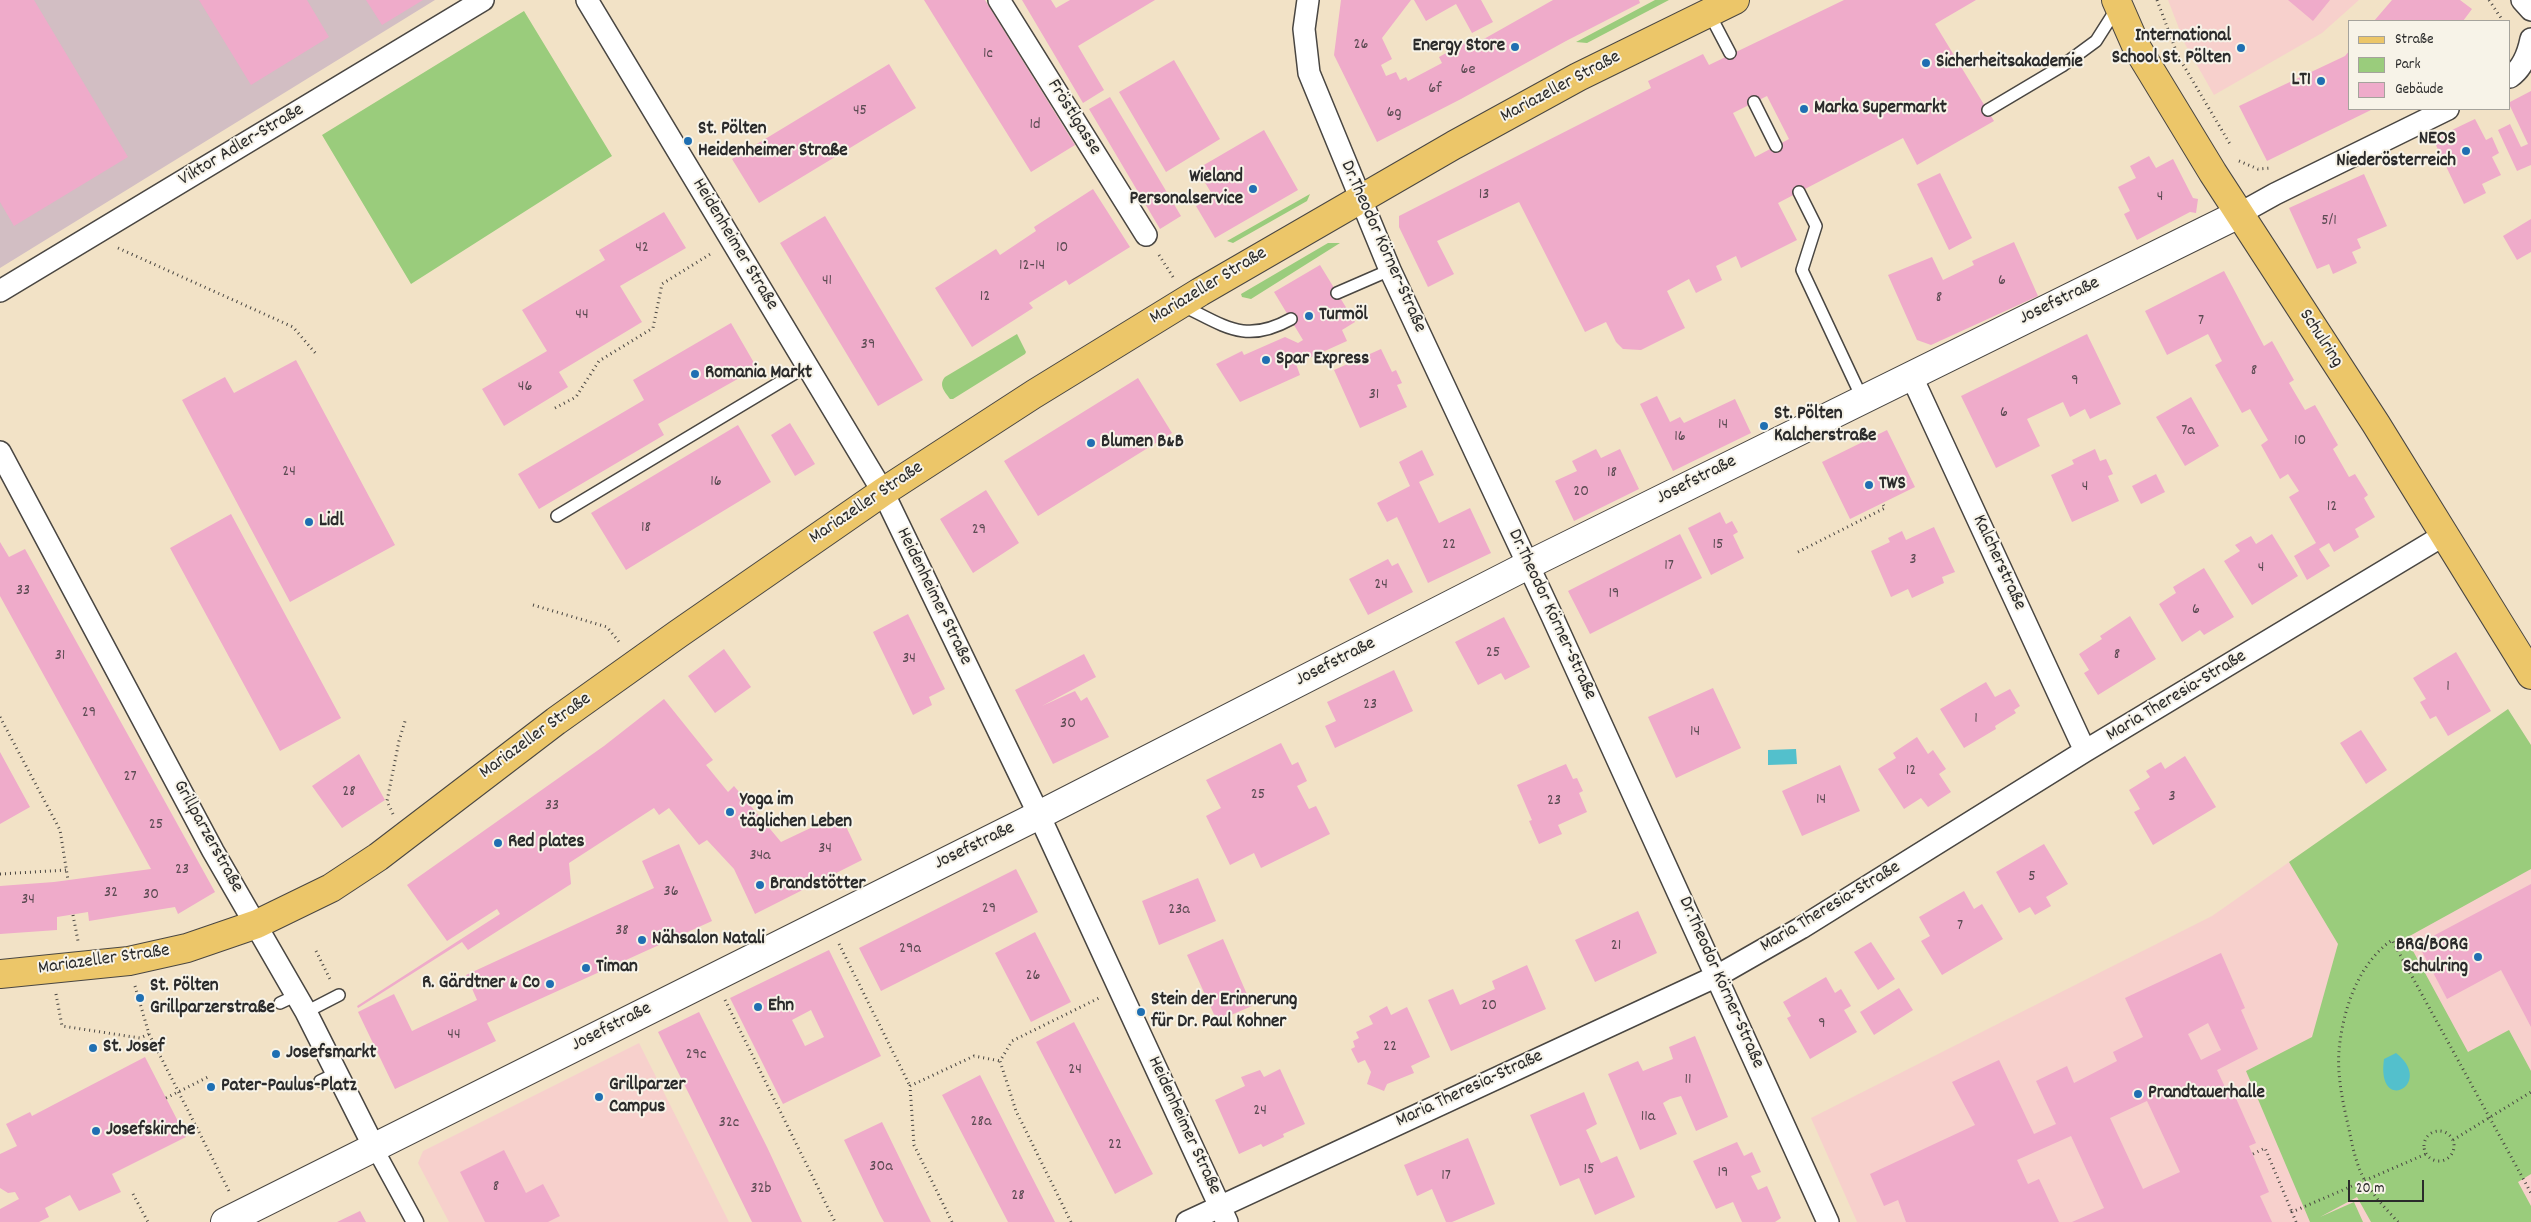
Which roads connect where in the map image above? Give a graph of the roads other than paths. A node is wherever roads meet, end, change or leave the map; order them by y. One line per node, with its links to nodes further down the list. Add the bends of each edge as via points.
1 (483, 0): 22 (street, Viktor Adler-Straße)
2 (588, 0): 26 (street, Heidenheimer Straße)
3 (999, 0): 20 (street, Fröstlgasse)
4 (1308, 0): 18 (street, Dr.Theodor Körner-Straße, via 1304,29 1309,73)
5 (1735, 0): 9 (main road, Mariazeller Straße)
6 (2522, 0): 8 (street)
7 (2117, 2): 14 (lane, via 2096,41 2062,66); 19 (main road, Schulring, via 2137,48)
8 (2531, 10)
9 (1709, 13): 11 (lane); 18 (main road, Mariazeller Straße, via 1578,77)
10 (2531, 39): 12 (street, via 2520,69)
11 (1730, 54)
12 (2511, 76)
13 (1754, 102): 16 (lane)
14 (1988, 110)
15 (2446, 110): 19 (street, Josefstraße)
16 (1776, 146)
17 (1799, 192): 28 (lane, via 1816,226 1802,270)
18 (1359, 199): 21 (street, Dr.Theodor Körner-Straße); 24 (main road, Mariazeller Straße)
19 (2239, 214): 27 (street, Josefstraße); 32 (main road, Schulring)
20 (1146, 235)
21 (1390, 270): 23 (lane); 33 (street, Dr.Theodor Körner-Straße)
22 (0, 290)
23 (1337, 293)
24 (1183, 302): 25 (lane, via 1240,332 1274,329); 30 (main road, Mariazeller Straße)
25 (1291, 319)
26 (807, 366): 30 (street, Heidenheimer Straße); 31 (lane)
27 (1911, 375): 28 (street, Josefstraße); 35 (street, Kalcherstraße)
28 (1863, 400): 33 (street, Josefstraße)
29 (0, 452): 37 (street, Grillparzerstraße, via 213,850)
30 (883, 492): 36 (street, Heidenheimer Straße); 37 (main road, Mariazeller Straße, via 636,664 354,874)
31 (557, 516)
32 (2444, 535): 34 (main road, Schulring); 35 (street, Maria Theresia-Straße)
33 (1528, 565): 36 (street, Josefstraße); 39 (street, Dr.Theodor Körner-Straße)
34 (2531, 675)
35 (2085, 751): 39 (street, Maria Theresia-Straße, via 1807,924)
36 (1039, 815): 42 (street, Josefstraße); 43 (street, Heidenheimer Straße)
37 (257, 924): 38 (main road, Mariazeller Straße, via 187,948 129,961); 41 (street, Grillparzerstraße)
38 (0, 974)
39 (1717, 976): 43 (street, Maria Theresia-Straße); 47 (street, Dr.Theodor Körner-Straße)
40 (339, 995): 41 (lane)
41 (295, 1003): 42 (street, Grillparzerstraße, via 329,1077)
42 (374, 1146): 44 (street, Josefstraße); 45 (street, Grillparzerstraße)
43 (1224, 1214): 46 (street, Maria Theresia-Straße)
44 (233, 1218)
45 (415, 1222)
46 (1186, 1222)
47 (1828, 1222)

